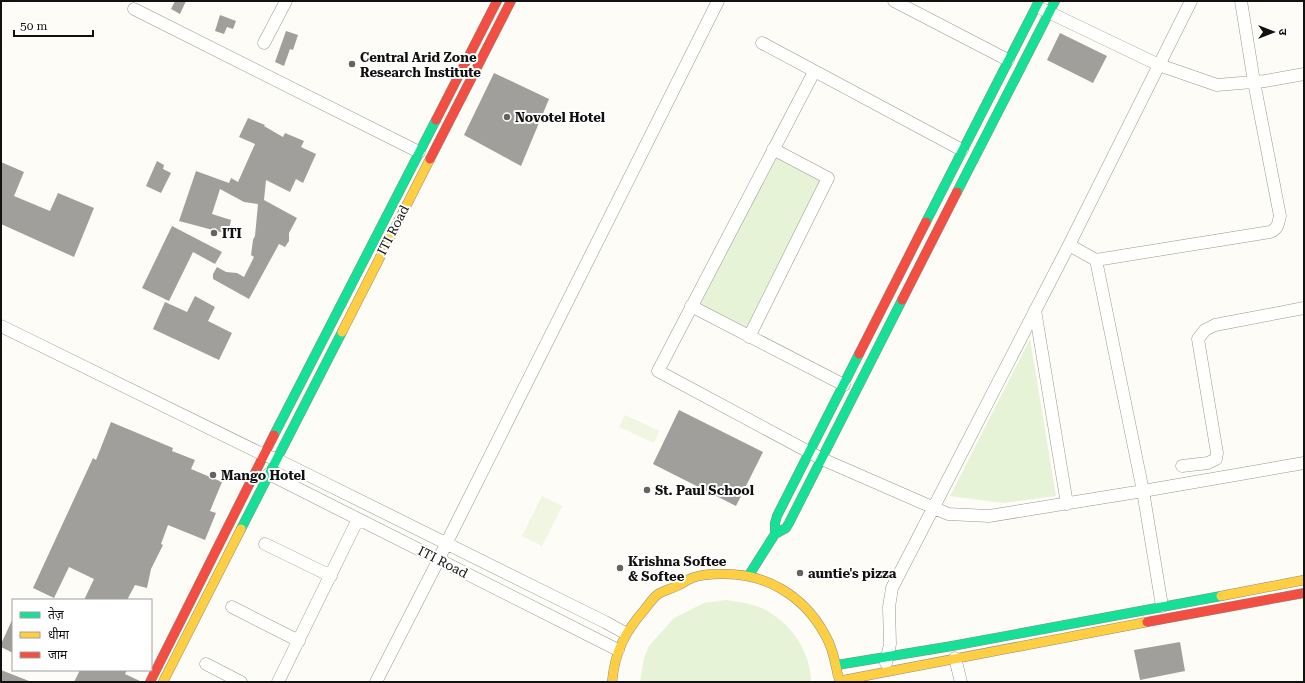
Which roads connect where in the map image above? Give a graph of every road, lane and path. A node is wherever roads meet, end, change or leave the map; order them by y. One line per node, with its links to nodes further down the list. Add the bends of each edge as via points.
1 (286, 1): 12 (street)
2 (497, 1): 21 (street, ITI Road)
3 (511, 1): 32 (street, ITI Road)
4 (718, 1): 43 (street)
5 (894, 1): 14 (street)
6 (1055, 1): 11 (street)
7 (1191, 1): 15 (street)
8 (1241, 1): 18 (street)
9 (1038, 4): 11 (street); 14 (street)
10 (134, 9): 21 (street)
11 (1049, 12): 15 (street); 33 (street)
12 (264, 43)
13 (762, 43): 16 (street)
14 (1008, 60): 20 (street)
15 (1159, 65): 18 (street, via 1217,85); 22 (street)
16 (814, 72): 19 (street); 20 (street)
17 (1304, 74): 18 (street)
18 (1254, 82): 23 (street, via 1280,216 1275,230)
19 (773, 149): 24 (street); 28 (street, via 828,178)
20 (962, 150): 29 (street)
21 (419, 152): 31 (street, ITI Road)
22 (1069, 245): 23 (street); 26 (street)
23 (1096, 260): 37 (street)
24 (691, 306): 28 (street); 30 (street, via 658,371)
25 (1304, 309): 35 (street, via 1215,325 1205,330 1198,339 1216,459 1208,463)
26 (1035, 310): 38 (street); 39 (street)
27 (1, 326): 31 (street)
28 (748, 337): 29 (street)
29 (844, 385): 30 (street)
30 (809, 452): 33 (street); 41 (street, via 777,516)
31 (264, 454): 32 (street); 59 (street, ITI Road)
32 (276, 459): 36 (street, ITI Road); 43 (street, ITI Road)
33 (822, 459): 39 (street); 41 (street, via 786,528)
34 (1304, 463): 37 (street)
35 (1182, 466)
36 (269, 474): 40 (street, ITI Road); 60 (street, ITI Road)
37 (1143, 491): 38 (street); 49 (street)
38 (1068, 504): 39 (street, via 989,516 948,514)
39 (933, 508): 54 (street, via 892,588)
40 (358, 519): 44 (street, ITI Road); 46 (street)
41 (775, 534): 45 (street)
42 (265, 544): 46 (street)
43 (446, 544): 44 (street); 51 (street, ITI Road)
44 (439, 559): 53 (street, ITI Road); 63 (street)
45 (749, 575): 51 (street, via 726,573 696,577 657,595); 57 (street, via 771,582 791,593 808,608 830,640)
46 (331, 576): 52 (street)
47 (1304, 580): 49 (street)
48 (1304, 594): 55 (street)
49 (1162, 606): 54 (street)
50 (232, 607): 52 (street)
51 (625, 634): 53 (street)
52 (298, 641): 62 (street)
53 (618, 650): 64 (street)
54 (888, 657): 57 (street); 58 (street)
55 (955, 658): 58 (street); 66 (street)
56 (206, 664): 61 (street)
57 (837, 665): 65 (street)
58 (884, 673): 65 (street)
59 (150, 682)
60 (163, 682)
61 (241, 682)
62 (278, 682)
63 (376, 682)
64 (612, 682)
65 (839, 682)
66 (961, 682)

